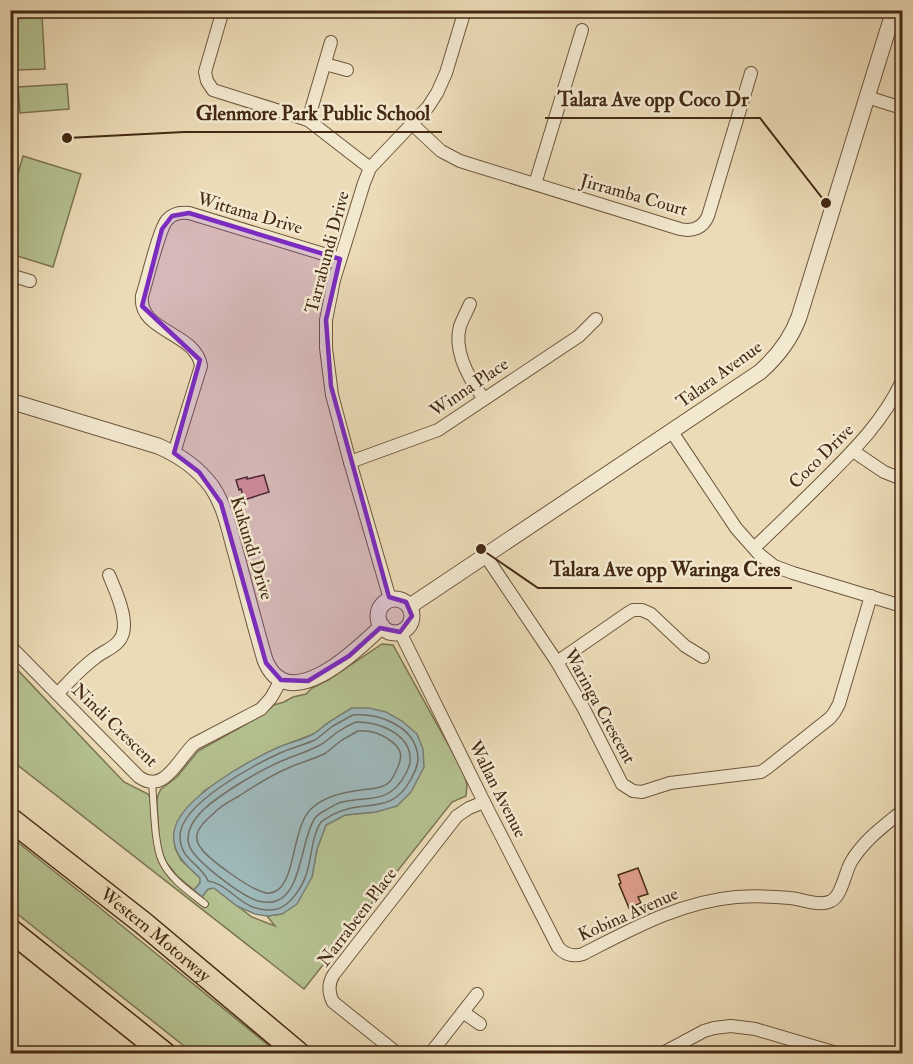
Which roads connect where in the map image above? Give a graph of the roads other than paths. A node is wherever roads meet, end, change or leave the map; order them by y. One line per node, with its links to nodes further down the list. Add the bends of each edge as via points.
1 (224, 10): 11 (street, via 206,68 209,86 217,92)
2 (465, 10): 12 (street, Tarrabundi Drive, via 441,86)
3 (894, 10): 9 (street, Talara Avenue)
4 (582, 30): 14 (street)
5 (331, 42): 6 (street)
6 (325, 64): 7 (street); 11 (street)
7 (347, 70)
8 (751, 72): 14 (street, Jirramba Court, via 708,216 701,226 680,229)
9 (867, 97): 10 (street); 23 (street, Talara Avenue, via 800,317 791,335 760,372)
10 (903, 108)
11 (308, 120): 13 (street)
12 (412, 124): 13 (street, Tarrabundi Drive); 14 (street, Jirramba Court, via 454,159)
13 (370, 168): 15 (street, Tarrabundi Drive)
14 (536, 184)
15 (340, 259): 25 (street, Wittama Drive, via 189,213 177,213 168,219 142,306 150,319 195,350 201,366); 26 (street, Tarrabundi Drive, via 328,310 326,348)
16 (10, 275): 17 (street)
17 (30, 281)
18 (470, 304): 21 (street, via 461,323 461,356 469,378)
19 (596, 319): 21 (street, Winna Place, via 579,336)
20 (903, 381): 24 (street, Coco Drive, via 882,417)
21 (484, 399): 26 (street, Winna Place, via 438,430)
22 (10, 401): 25 (street, Kukundi Drive)
23 (672, 432): 28 (street, via 736,528); 29 (street, Talara Avenue)
24 (853, 451): 27 (street, via 884,472); 28 (street, Coco Drive)
25 (174, 453): 40 (street, Kukundi Drive, via 199,472 220,503 266,663)
26 (350, 462): 32 (street, Tarrabundi Drive)
27 (903, 479)
28 (754, 548): 31 (street, via 783,570)
29 (484, 555): 33 (street, Talara Avenue); 39 (street, Waringa Crescent)
30 (109, 575): 41 (street, via 124,623 122,637)
31 (871, 596): 34 (street); 39 (street, Waringa Crescent, via 834,713 757,773 670,783 642,792 628,790)
32 (390, 599): 33 (street, via 401,599); 35 (street, via 379,611)
33 (410, 606): 36 (street, via 411,621)
34 (903, 606)
35 (382, 626): 36 (street, via 390,632); 40 (street, via 349,656 315,677 301,682)
36 (400, 632): 43 (street, Wallan Avenue)
37 (10, 646): 41 (street, Nindi Crescent)
38 (703, 657): 39 (street, via 651,614 638,610)
39 (557, 662)
40 (281, 680): 42 (street, Nindi Crescent, via 261,709 194,744 167,776)
41 (57, 694): 42 (street, Nindi Crescent, via 139,777)
42 (152, 783): 46 (lane, via 162,861 178,882)
43 (484, 802): 48 (street, Wallan Avenue, via 558,947); 55 (street, Narrabeen Place, via 457,816 330,981 333,1002)
44 (903, 811): 48 (street, Kobina Avenue, via 862,846 837,897 828,903 752,897 704,902 662,915)
45 (10, 819): 54 (highway, Western Motorway)
46 (205, 904)
47 (10, 930): 53 (highway)
48 (572, 956)
49 (477, 994): 50 (street)
50 (463, 1012): 51 (street); 56 (street)
51 (480, 1024)
52 (808, 1049): 57 (street, via 755,1029 731,1026 705,1031); 58 (street)
53 (165, 1053)
54 (299, 1053)
55 (398, 1053)
56 (430, 1053)
57 (661, 1053)
58 (840, 1053)

